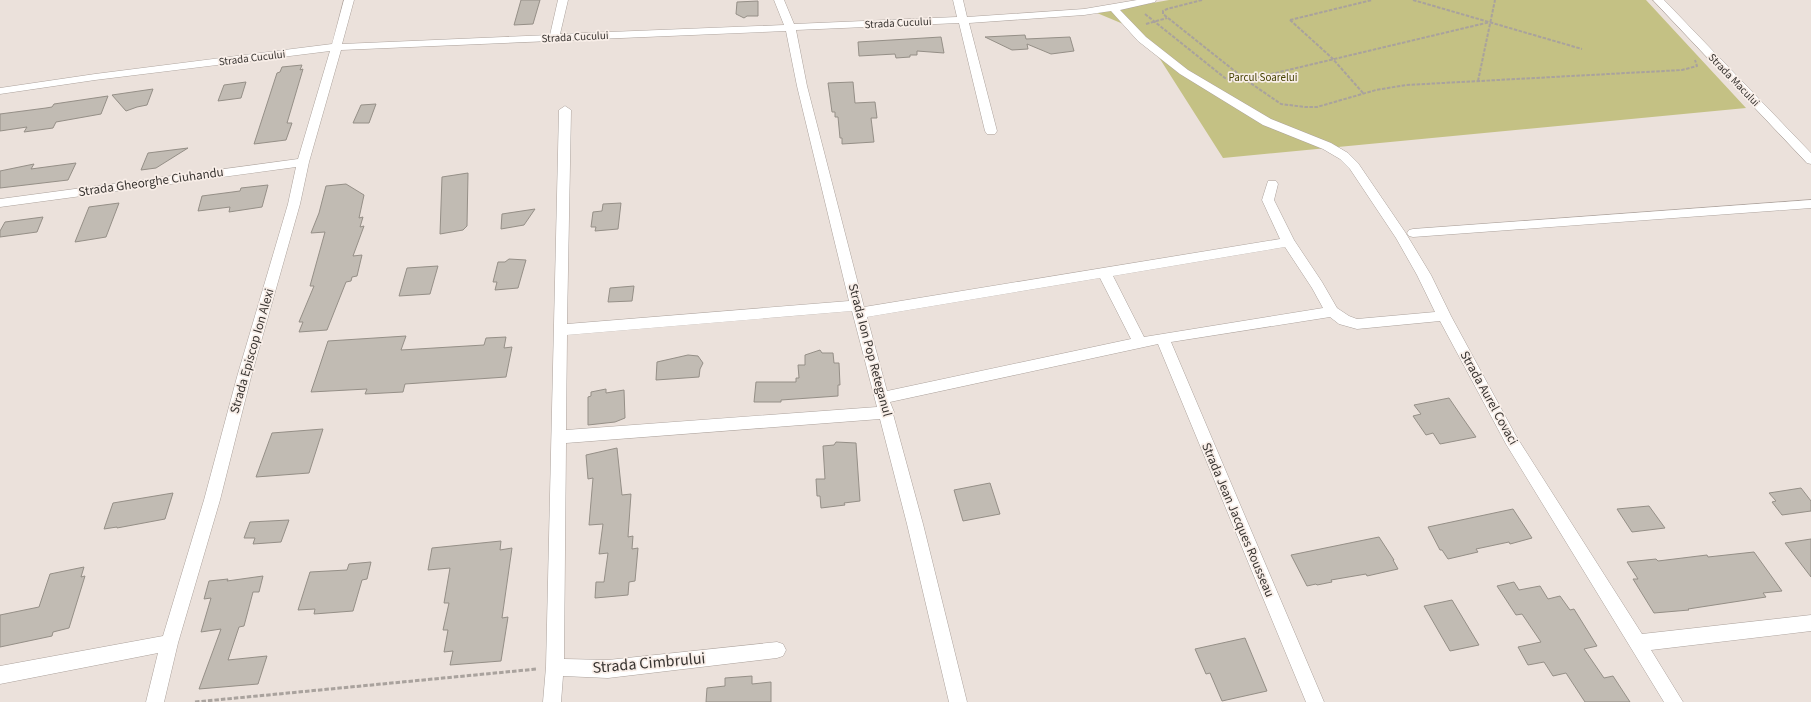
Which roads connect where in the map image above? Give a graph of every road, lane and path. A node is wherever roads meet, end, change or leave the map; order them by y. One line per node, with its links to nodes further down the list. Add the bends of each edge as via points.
1 (349, 0): 20 (street, Strada Episcop Ion Alexi)
2 (563, 0): 19 (street)
3 (779, 0): 17 (street, Strada Ion Pop Reteganul)
4 (958, 0): 14 (street)
5 (1151, 0): 11 (street, Strada Cucului)
6 (1202, 0): 13 (path, via 1163,11)
7 (1372, 0): 23 (path, via 1290,20)
8 (1414, 0): 16 (path)
9 (1495, 0): 16 (path)
10 (1658, 0): 31 (street, Strada Macului)
11 (1135, 4): 12 (street, Strada Cucului); 15 (path)
12 (1113, 8): 14 (street, Strada Cucului); 18 (street, Strada Aurel Covaci)
13 (1167, 18): 15 (path); 24 (path)
14 (963, 20): 17 (street, Strada Cucului); 29 (street)
15 (1154, 22): 18 (path); 24 (path, via 1226,78 1235,81)
16 (1490, 22): 21 (path); 23 (path); 25 (path)
17 (790, 27): 19 (street, Strada Cucului); 40 (street, Strada Ion Pop Reteganul, via 802,86)
18 (1132, 27): 42 (street, Strada Aurel Covaci, via 1155,50 1184,72 1248,112 1327,146 1344,156 1354,166 1401,235)
19 (554, 38): 20 (street, Strada Cucului)
20 (336, 47): 26 (street, Strada Cucului); 33 (street, Strada Episcop Ion Alexi)
21 (1582, 49)
22 (1692, 56): 25 (path, via 1697,66 1687,69)
23 (1332, 58): 24 (path); 27 (path)
24 (1246, 80): 27 (path, via 1281,104 1293,106 1317,107)
25 (1478, 81): 27 (path, via 1406,85)
26 (0, 91)
27 (1363, 93)
28 (565, 110): 43 (street)
29 (991, 131)
30 (1811, 147): 31 (street)
31 (1798, 148): 32 (street, Strada Macului)
32 (1811, 160)
33 (303, 162): 35 (street, Strada Gheorghe Ciuhandu); 49 (street, Strada Episcop Ion Alexi, via 294,204 212,500)
34 (1272, 184): 38 (street, via 1268,200)
35 (0, 203)
36 (1811, 204): 37 (street)
37 (1413, 233)
38 (1288, 242): 39 (street); 41 (street)
39 (1104, 272): 40 (street); 45 (street)
40 (858, 309): 43 (street); 46 (street, Strada Ion Pop Reteganul)
41 (1332, 312): 42 (street, via 1344,320 1357,324); 44 (street)
42 (1444, 316): 50 (street, Strada Aurel Covaci, via 1511,440)
43 (560, 330): 47 (street)
44 (1162, 338): 45 (street); 58 (street, Strada Jean Jacques Rousseau)
45 (1140, 343): 46 (street)
46 (885, 405): 47 (street); 57 (street, Strada Ion Pop Reteganul)
47 (558, 437): 52 (street)
48 (1811, 623): 50 (street)
49 (169, 643): 53 (street); 54 (street, Strada Episcop Ion Alexi)
50 (1637, 643): 59 (street, Strada Aurel Covaci)
51 (777, 650): 52 (street, Strada Cimbrului, via 608,669)
52 (555, 667): 55 (path); 56 (street)
53 (0, 675)
54 (155, 702)
55 (195, 702)
56 (552, 702)
57 (958, 702)
58 (1315, 702)
59 (1674, 702)

